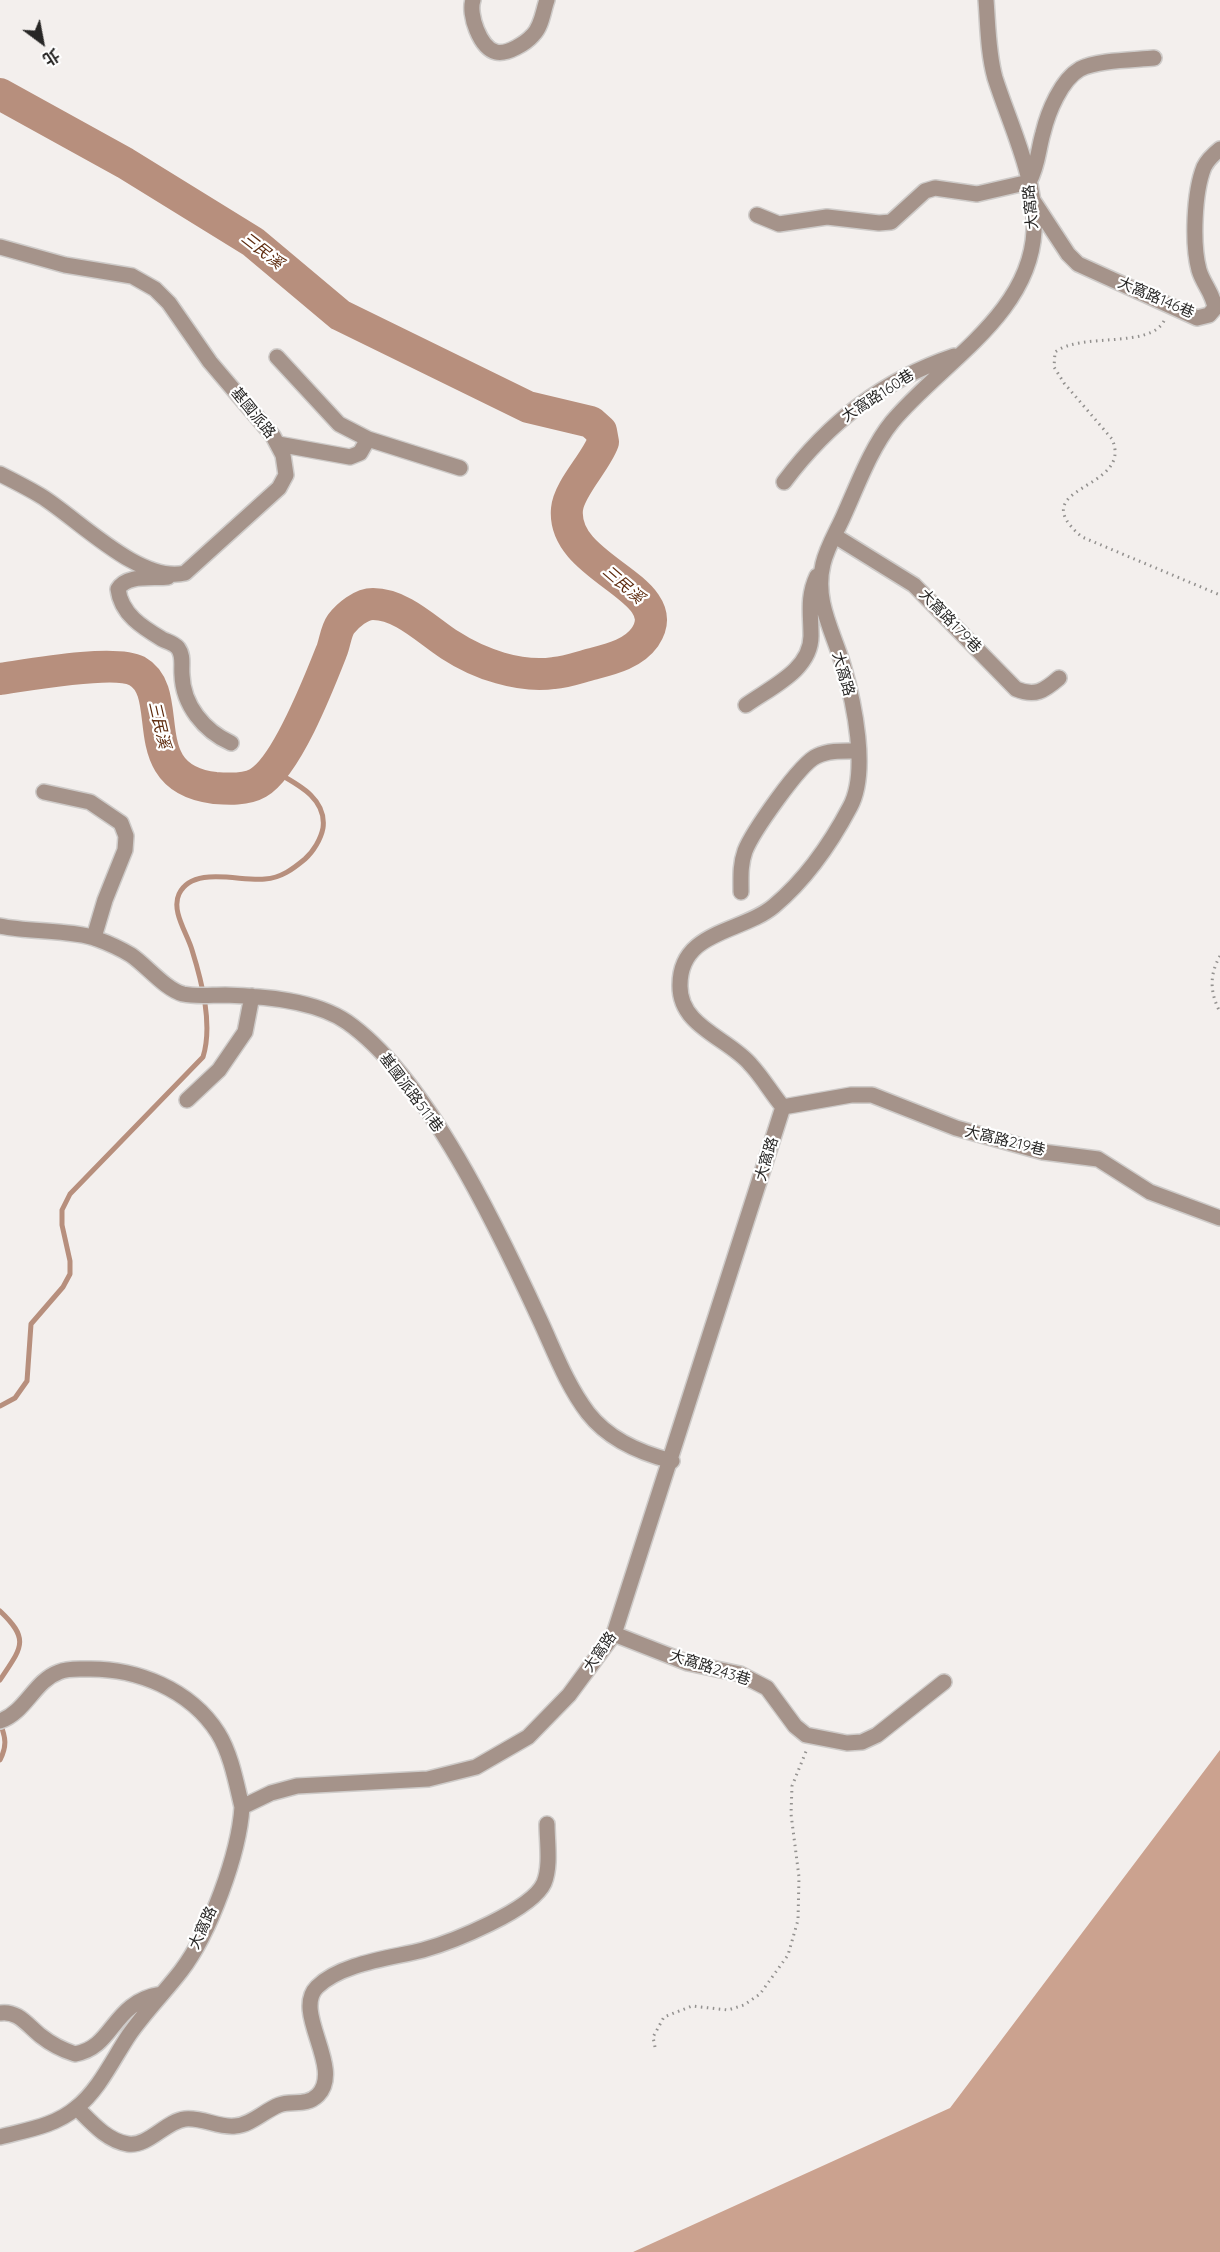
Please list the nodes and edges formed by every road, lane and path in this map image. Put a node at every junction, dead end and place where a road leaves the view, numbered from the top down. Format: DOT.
graph roads {
  1 [pos="473,0"];
  2 [pos="548,0"];
  3 [pos="986,0"];
  4 [pos="1154,58"];
  5 [pos="1220,149"];
  6 [pos="1029,182"];
  7 [pos="1033,200"];
  8 [pos="757,215"];
  9 [pos="0,248"];
  10 [pos="1165,302"];
  11 [pos="960,354"];
  12 [pos="277,357"];
  13 [pos="368,439"];
  14 [pos="278,444"];
  15 [pos="460,468"];
  16 [pos="0,474"];
  17 [pos="784,482"];
  18 [pos="835,536"];
  19 [pos="824,563"];
  20 [pos="174,576"];
  21 [pos="1220,595"];
  22 [pos="1059,678"];
  23 [pos="746,705"];
  24 [pos="231,743"];
  25 [pos="858,751"];
  26 [pos="44,792"];
  27 [pos="741,892"];
  28 [pos="0,926"];
  29 [pos="94,937"];
  30 [pos="1220,956"];
  31 [pos="252,996"];
  32 [pos="1220,1012"];
  33 [pos="187,1100"];
  34 [pos="783,1107"];
  35 [pos="1220,1218"];
  36 [pos="672,1461"];
  37 [pos="614,1634"];
  38 [pos="944,1682"];
  39 [pos="4,1719"];
  40 [pos="813,1737"];
  41 [pos="242,1807"];
  42 [pos="547,1824"];
  43 [pos="162,1994"];
  44 [pos="0,2013"];
  45 [pos="655,2047"];
  46 [pos="76,2108"];
  47 [pos="0,2137"];
  1 -- 2 [label="street"];
  3 -- 6 [label="street, 大窩路"];
  4 -- 6 [label="street"];
  5 -- 10 [label="street, 大窩路146巷"];
  6 -- 7 [label="street, 大窩路"];
  6 -- 8 [label="street"];
  7 -- 10 [label="street, 大窩路146巷"];
  7 -- 11 [label="street, 大窩路"];
  9 -- 14 [label="street, 基國派路"];
  10 -- 21 [label="path"];
  11 -- 17 [label="street, 大窩路160巷"];
  11 -- 18 [label="street, 大窩路"];
  12 -- 13 [label="street"];
  13 -- 14 [label="street"];
  13 -- 15 [label="street"];
  14 -- 20 [label="street, 基國派路"];
  16 -- 20 [label="street"];
  18 -- 19 [label="street, 大窩路"];
  18 -- 22 [label="street, 大窩路179巷"];
  19 -- 23 [label="street"];
  19 -- 25 [label="street, 大窩路"];
  20 -- 24 [label="street"];
  25 -- 27 [label="street"];
  25 -- 34 [label="street, 大窩路"];
  26 -- 29 [label="street"];
  28 -- 29 [label="street, 基國派路511巷"];
  29 -- 31 [label="street, 基國派路511巷"];
  30 -- 32 [label="path"];
  31 -- 33 [label="street"];
  31 -- 36 [label="street, 基國派路511巷"];
  34 -- 35 [label="street, 大窩路219巷"];
  34 -- 36 [label="street, 大窩路"];
  36 -- 37 [label="street, 大窩路"];
  37 -- 40 [label="street, 大窩路243巷"];
  37 -- 41 [label="street, 大窩路"];
  38 -- 40 [label="street, 大窩路243巷"];
  39 -- 41 [label="street"];
  40 -- 45 [label="path"];
  41 -- 43 [label="street, 大窩路"];
  42 -- 46 [label="street"];
  43 -- 44 [label="street"];
  43 -- 46 [label="street, 大窩路"];
  46 -- 47 [label="street, 大窩路"];
}
